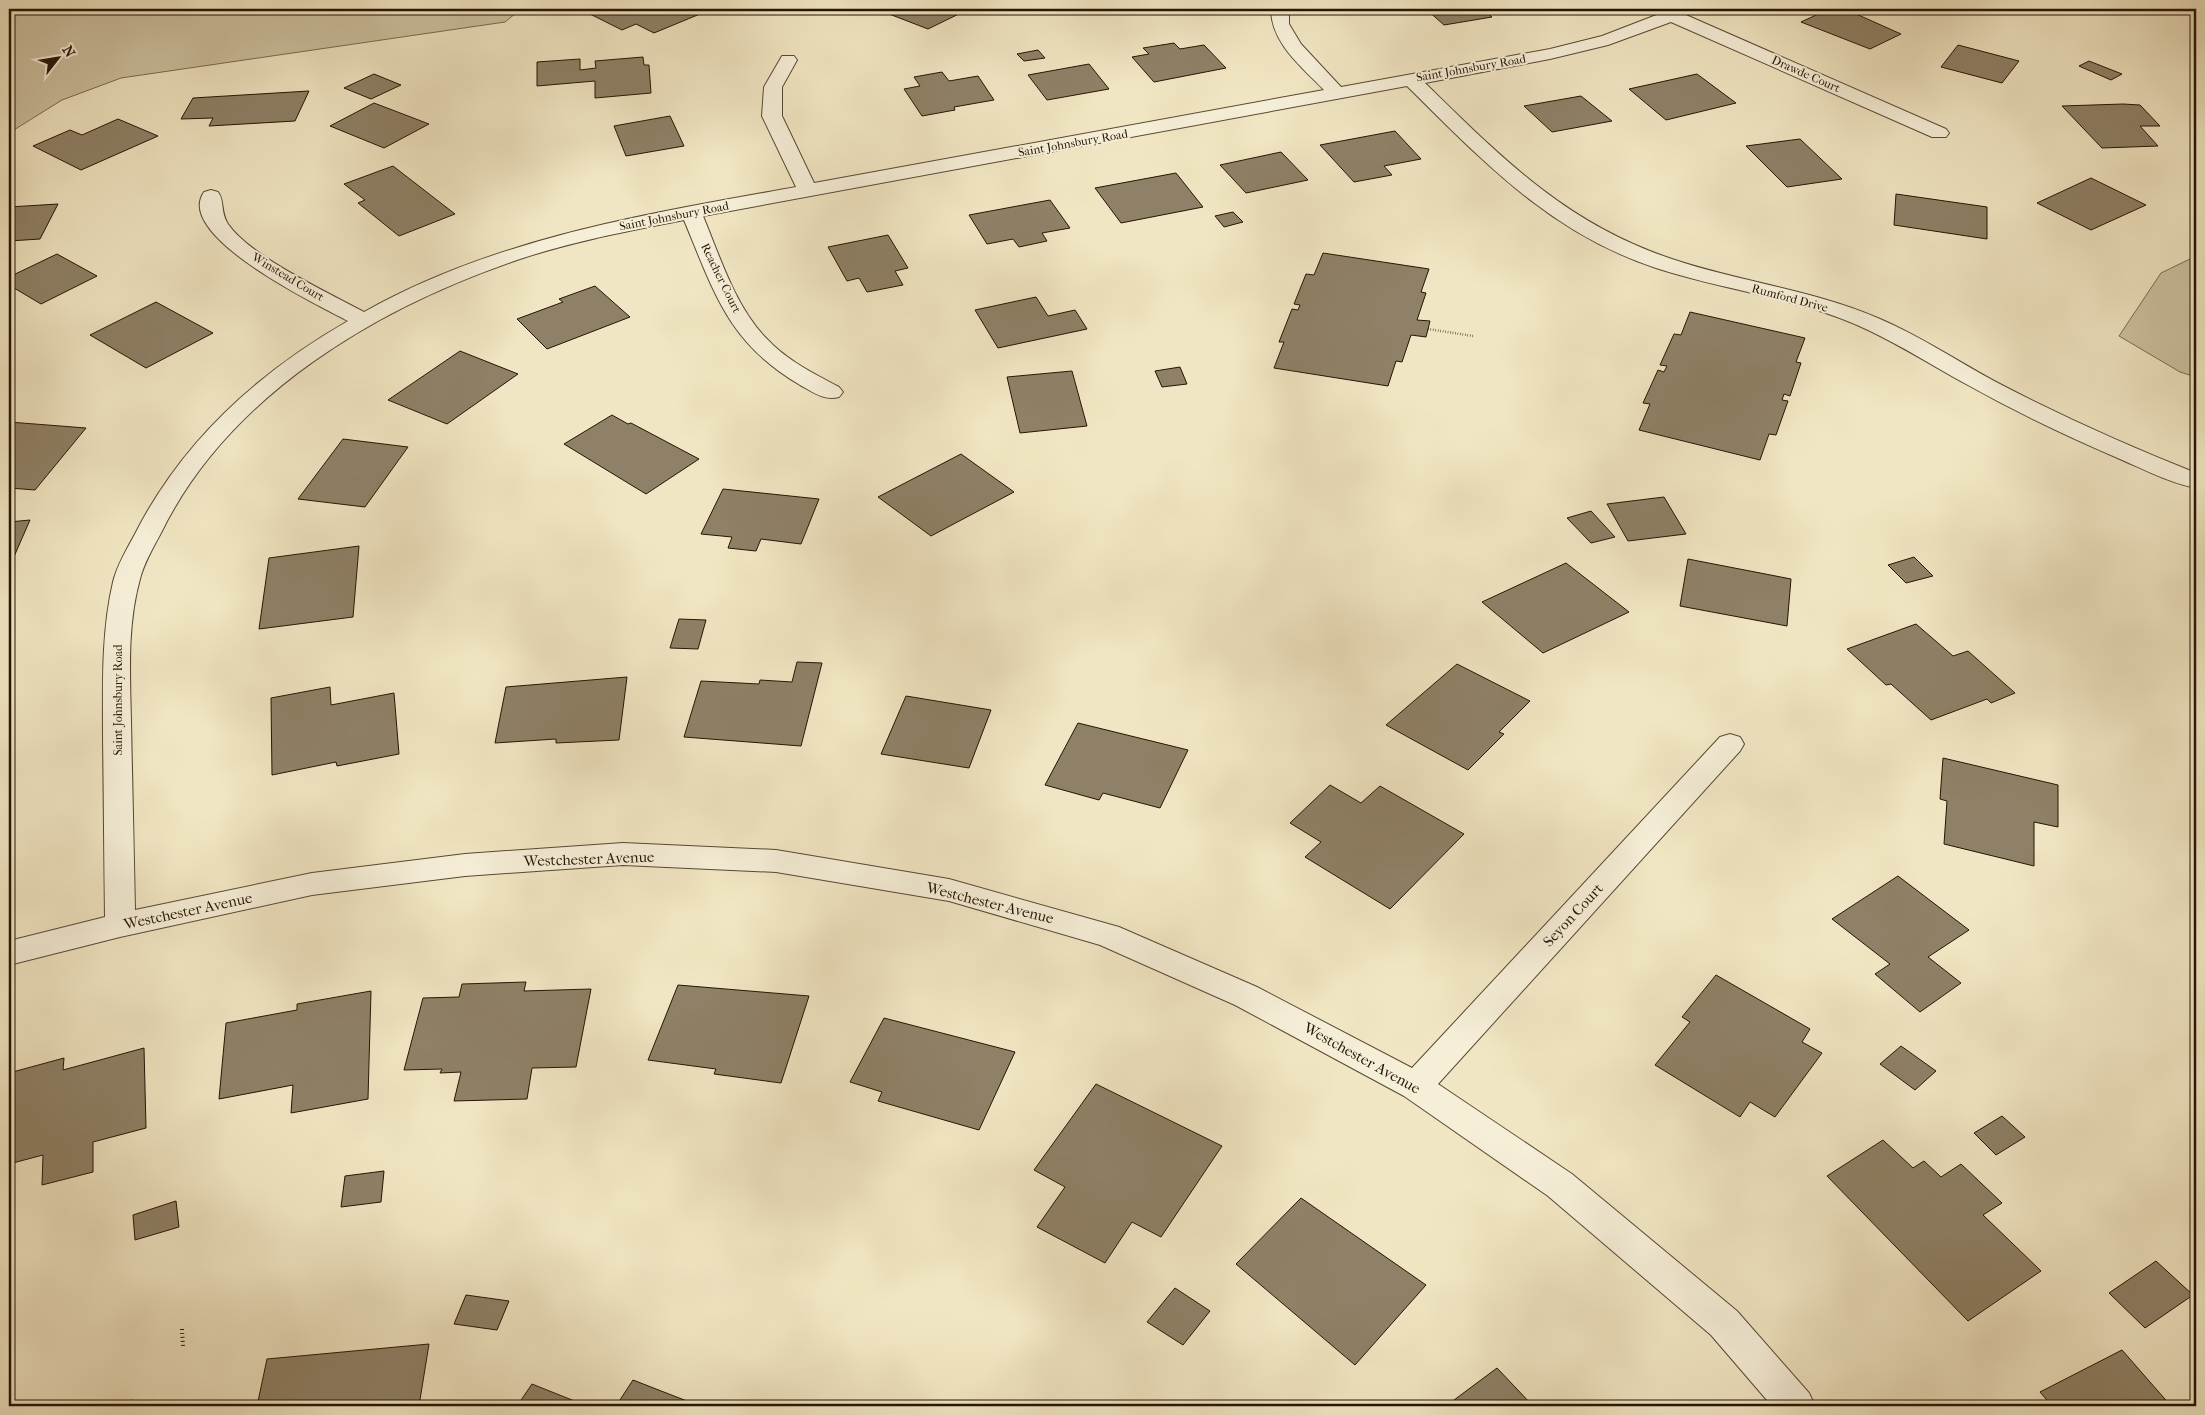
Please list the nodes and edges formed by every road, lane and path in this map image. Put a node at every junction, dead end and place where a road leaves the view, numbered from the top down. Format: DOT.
graph roads {
  1 [pos="1280,9"];
  2 [pos="1680,12"];
  3 [pos="788,60"];
  4 [pos="1411,79"];
  5 [pos="1338,94"];
  6 [pos="1939,133"];
  7 [pos="808,191"];
  8 [pos="212,196"];
  9 [pos="691,212"];
  10 [pos="365,321"];
  11 [pos="1428,329"];
  12 [pos="1474,336"];
  13 [pos="831,392"];
  14 [pos="2196,481"];
  15 [pos="1730,744"];
  16 [pos="120,925"];
  17 [pos="9,953"];
  18 [pos="1416,1086"];
  19 [pos="182,1329"];
  20 [pos="183,1346"];
  21 [pos="1796,1406"];
  1 -- 5 [label="street"];
  2 -- 4 [label="street, Saint Johnsbury Road"];
  2 -- 6 [label="street, Drawde Court"];
  3 -- 7 [label="street"];
  4 -- 5 [label="street, Saint Johnsbury Road"];
  4 -- 14 [label="street, Rumford Drive"];
  5 -- 7 [label="street, Saint Johnsbury Road"];
  7 -- 9 [label="street, Saint Johnsbury Road"];
  8 -- 10 [label="street, Winstead Court"];
  9 -- 10 [label="street, Saint Johnsbury Road"];
  9 -- 13 [label="street, Reacher Court"];
  10 -- 16 [label="street, Saint Johnsbury Road"];
  11 -- 12 [label="path"];
  15 -- 18 [label="street, Seyon Court"];
  16 -- 17 [label="street, Westchester Avenue"];
  16 -- 18 [label="street, Westchester Avenue"];
  18 -- 21 [label="street, Westchester Avenue"];
  19 -- 20 [label="path"];
}
